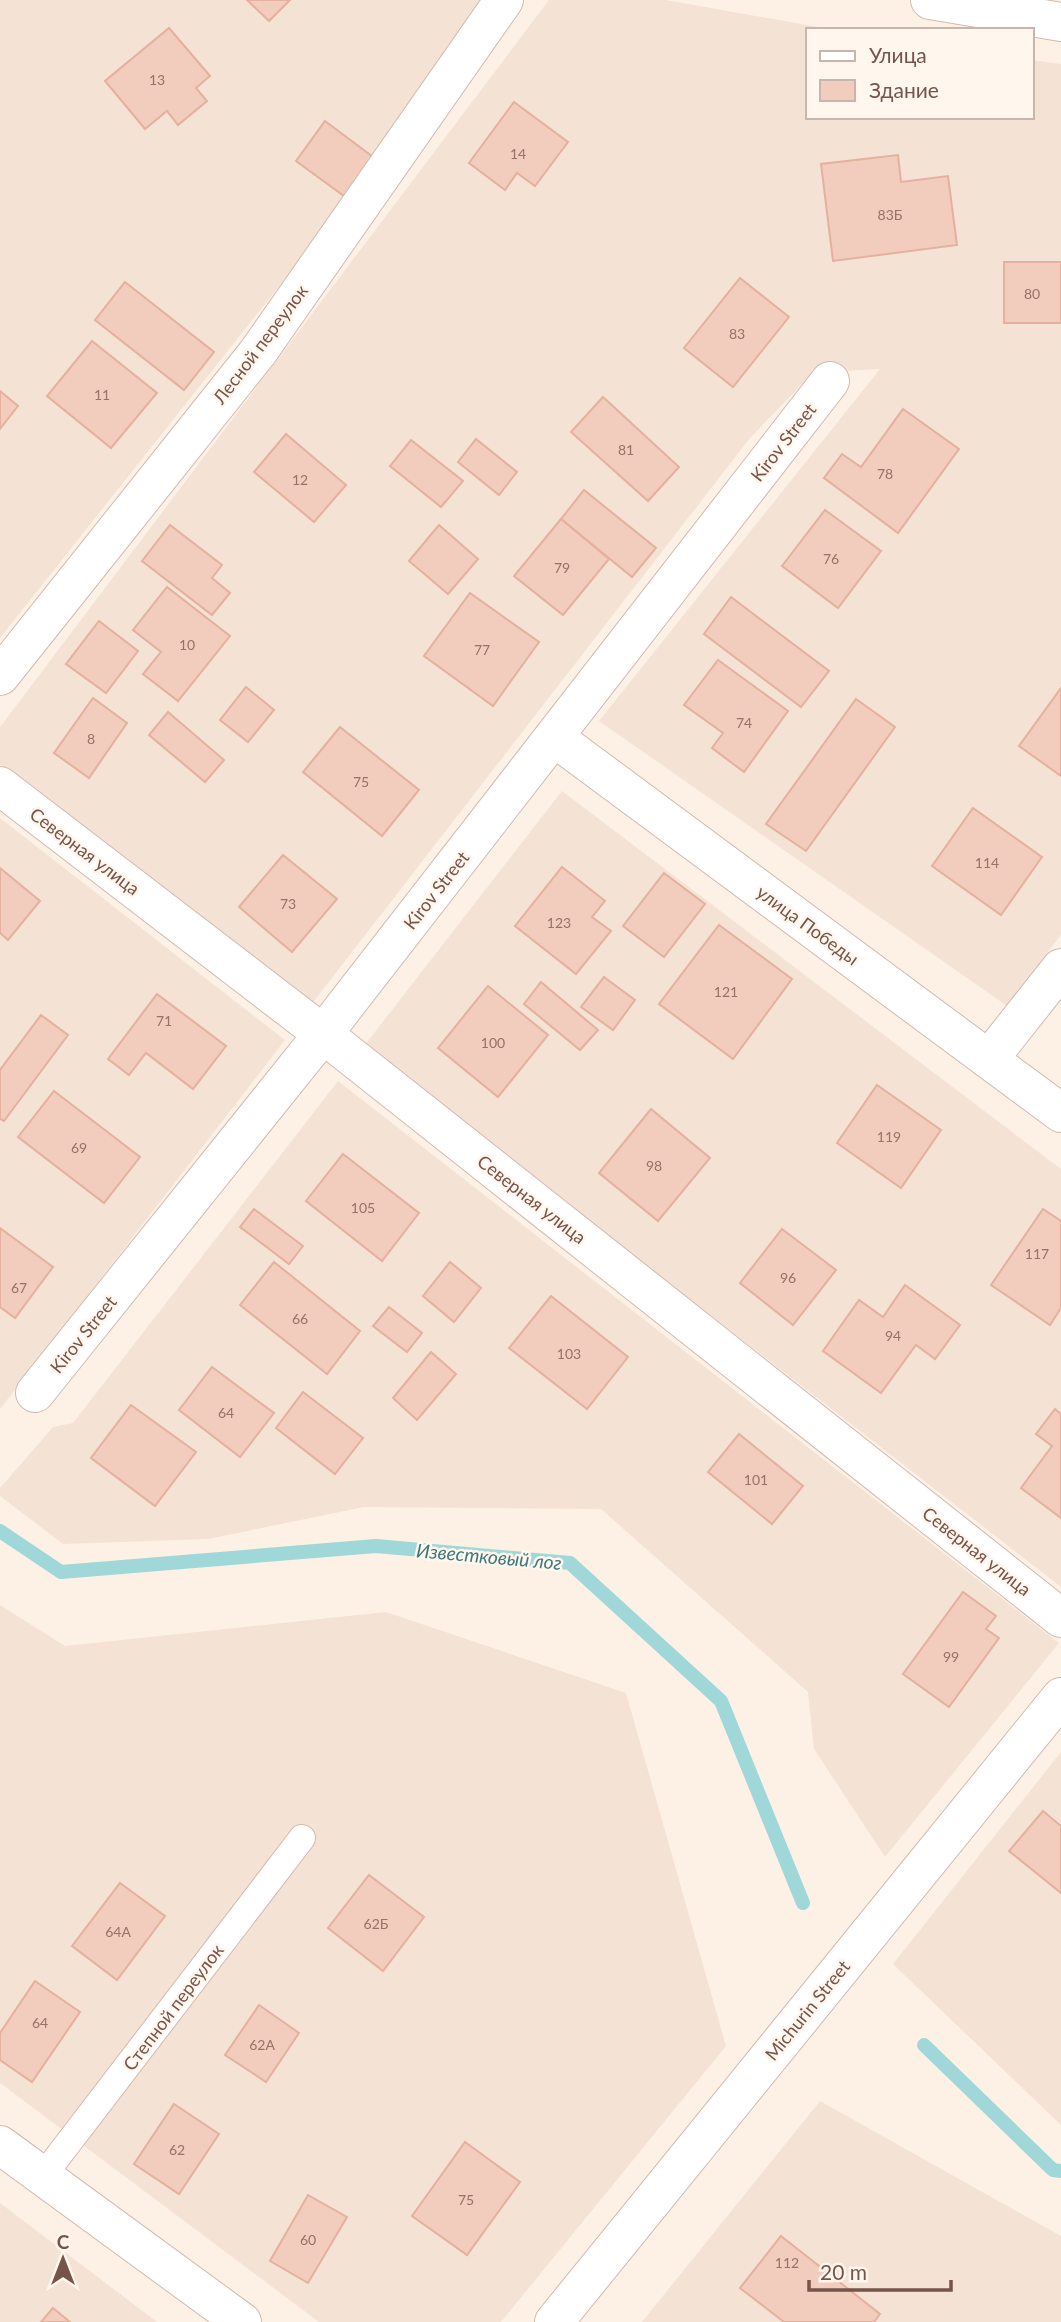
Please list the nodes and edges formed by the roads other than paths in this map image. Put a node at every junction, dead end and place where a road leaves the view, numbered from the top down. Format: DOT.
graph roads {
  1 [pos="504,0"];
  2 [pos="930,0"];
  3 [pos="1061,22"];
  4 [pos="830,381"];
  5 [pos="0,676"];
  6 [pos="555,738"];
  7 [pos="0,786"];
  8 [pos="1061,968"];
  9 [pos="323,1034"];
  10 [pos="989,1059"];
  11 [pos="1061,1113"];
  12 [pos="35,1394"];
  13 [pos="1061,1618"];
  14 [pos="1061,1697"];
  15 [pos="302,1838"];
  16 [pos="0,2145"];
  17 [pos="43,2176"];
  18 [pos="242,2322"];
  19 [pos="554,2322"];
  1 -- 5 [label="street, Лесной переулок"];
  2 -- 3 [label="street"];
  4 -- 6 [label="street, Kirov Street"];
  6 -- 9 [label="street, Kirov Street"];
  6 -- 10 [label="street, улица Победы"];
  7 -- 9 [label="street, Северная улица"];
  8 -- 10 [label="street"];
  9 -- 12 [label="street, Kirov Street"];
  9 -- 13 [label="street, Северная улица"];
  10 -- 11 [label="street, улица Победы"];
  14 -- 19 [label="street, Michurin Street"];
  15 -- 17 [label="lane, Степной переулок"];
  16 -- 17 [label="street"];
  17 -- 18 [label="street"];
}
